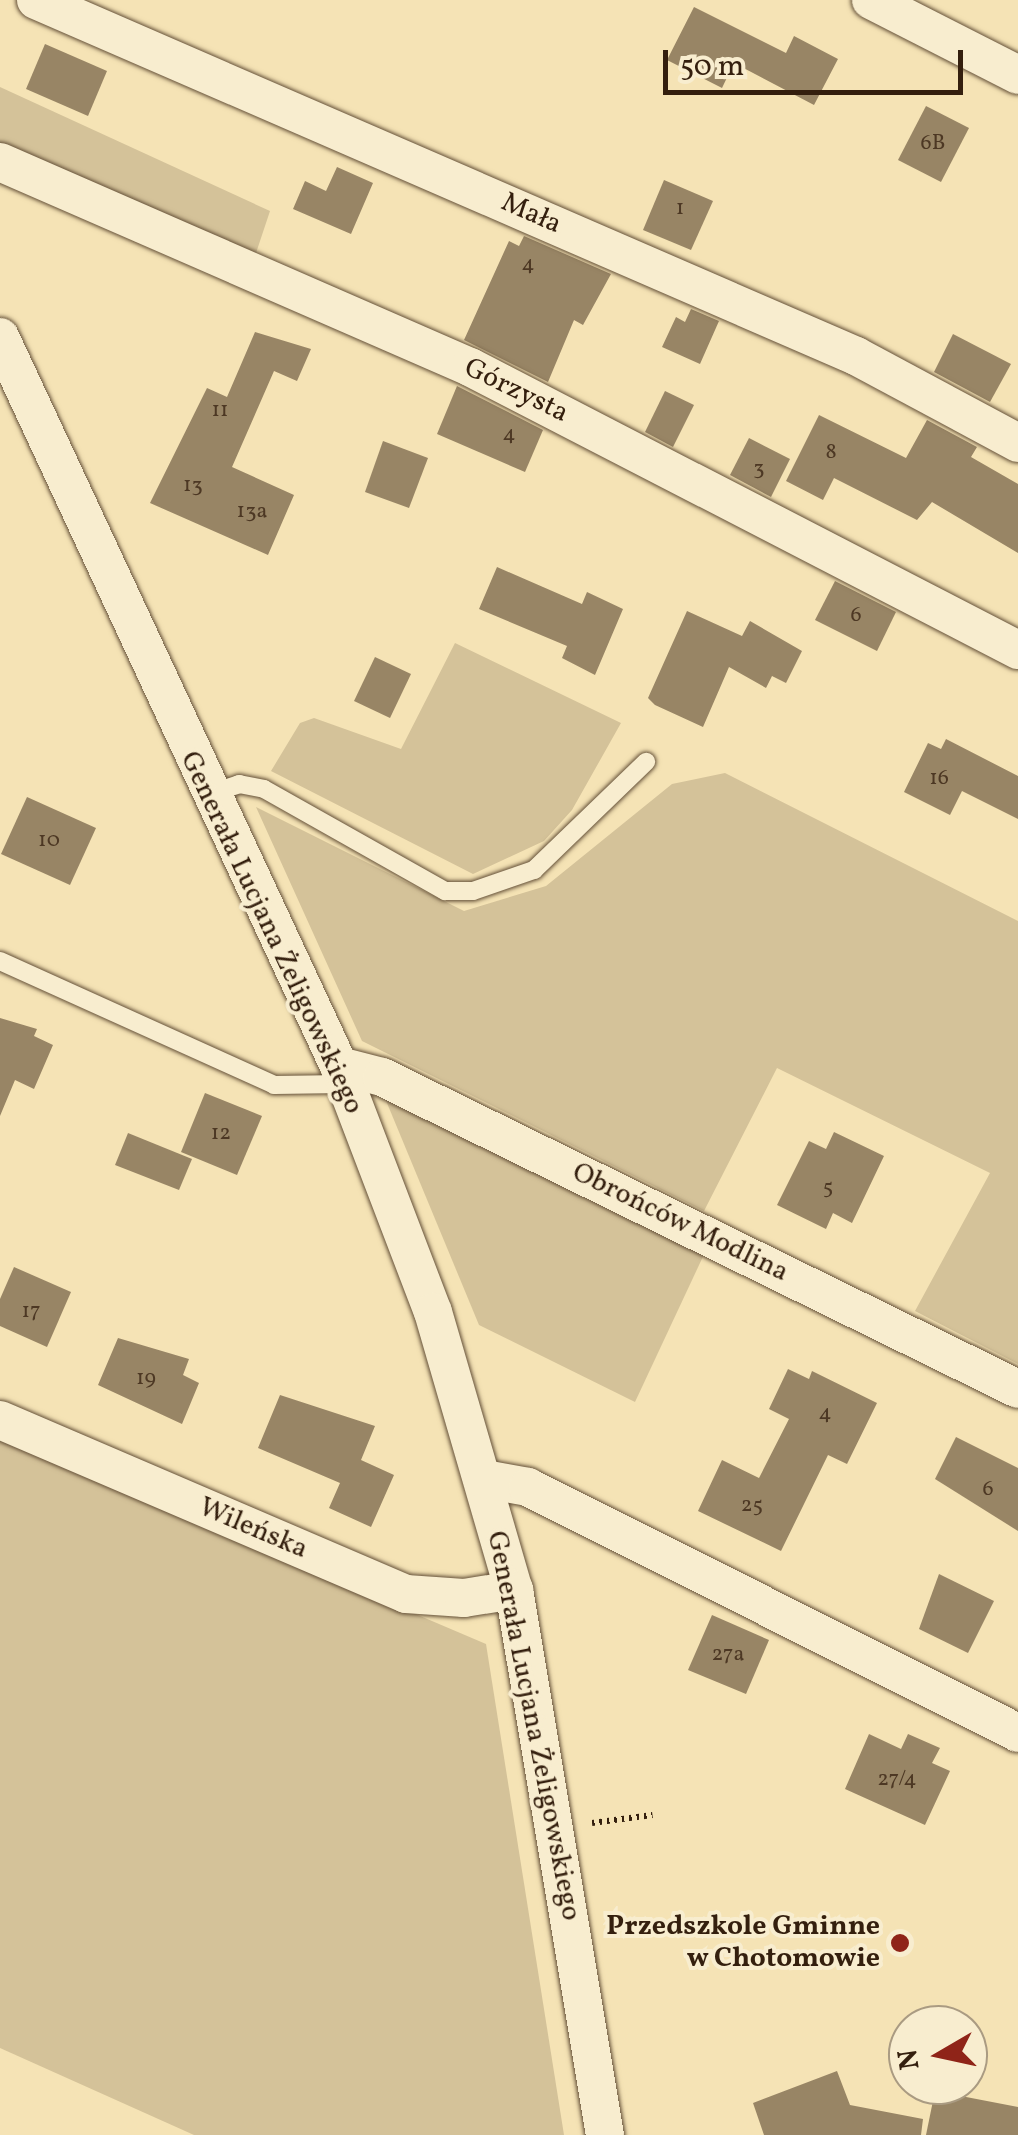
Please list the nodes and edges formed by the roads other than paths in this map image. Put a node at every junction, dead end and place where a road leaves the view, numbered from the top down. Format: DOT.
graph roads {
  1 [pos="36,0"];
  2 [pos="872,0"];
  3 [pos="1018,74"];
  4 [pos="0,162"];
  5 [pos="0,337"];
  6 [pos="1018,443"];
  7 [pos="1018,650"];
  8 [pos="646,762"];
  9 [pos="209,794"];
  10 [pos="0,961"];
  11 [pos="341,1075"];
  12 [pos="1018,1389"];
  13 [pos="0,1420"];
  14 [pos="484,1479"];
  15 [pos="514,1590"];
  16 [pos="1018,1733"];
  17 [pos="605,2135"];
  1 -- 6 [label="street, Mała"];
  2 -- 3 [label="street"];
  4 -- 7 [label="street, Górzysta"];
  5 -- 9 [label="street, Generała Lucjana Żeligowskiego"];
  8 -- 9 [label="lane"];
  9 -- 11 [label="street, Generała Lucjana Żeligowskiego"];
  10 -- 11 [label="lane"];
  11 -- 12 [label="street, Obrońców Modlina"];
  11 -- 14 [label="street, Generała Lucjana Żeligowskiego"];
  13 -- 15 [label="street, Wileńska"];
  14 -- 15 [label="street, Generała Lucjana Żeligowskiego"];
  14 -- 16 [label="street"];
  15 -- 17 [label="street, Generała Lucjana Żeligowskiego"];
}
